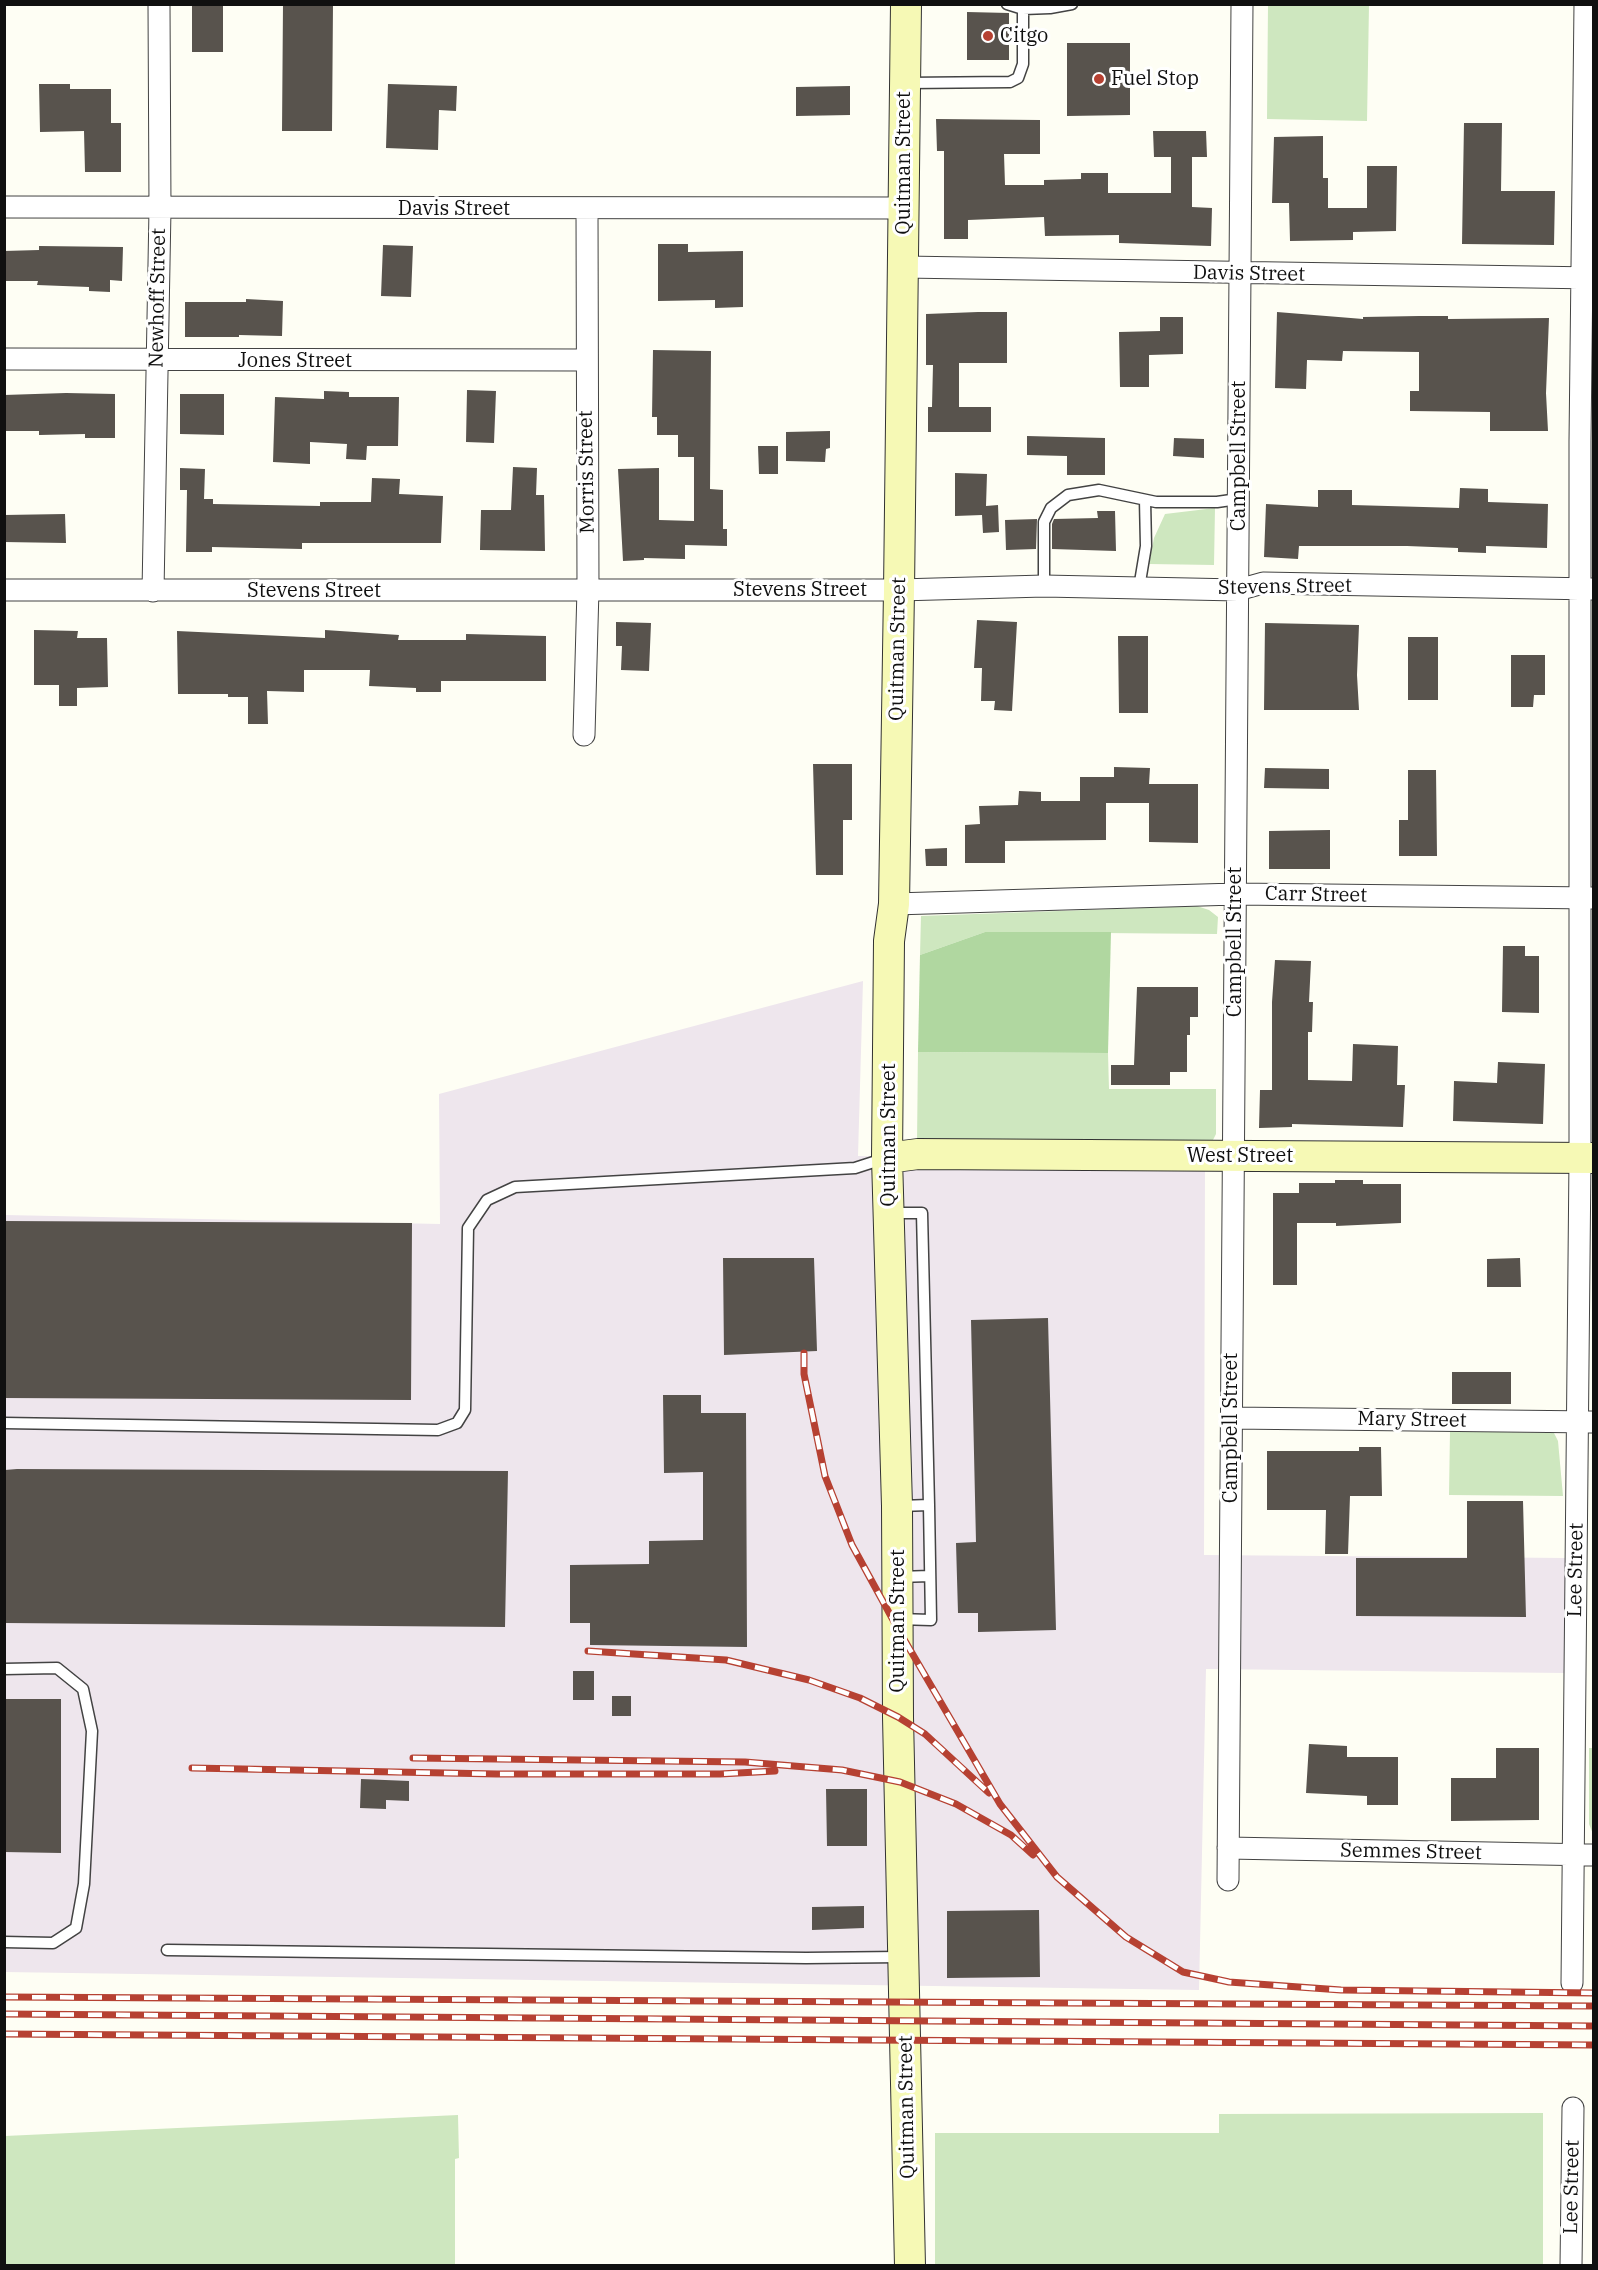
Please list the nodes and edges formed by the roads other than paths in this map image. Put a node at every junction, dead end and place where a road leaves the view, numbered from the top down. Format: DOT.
graph roads {
  1 [pos="159,4"];
  2 [pos="906,4"];
  3 [pos="1007,4"];
  4 [pos="1072,4"];
  5 [pos="1242,4"];
  6 [pos="1585,4"];
  7 [pos="1023,9"];
  8 [pos="905,83"];
  9 [pos="4,207"];
  10 [pos="903,208"];
  11 [pos="160,209"];
  12 [pos="587,210"];
  13 [pos="904,267"];
  14 [pos="1240,273"];
  15 [pos="1588,277"];
  16 [pos="4,359"];
  17 [pos="585,360"];
  18 [pos="156,361"];
  19 [pos="1238,499"];
  20 [pos="1145,500"];
  21 [pos="1044,586"];
  22 [pos="1139,588"];
  23 [pos="588,589"];
  24 [pos="1587,589"];
  25 [pos="4,590"];
  26 [pos="899,590"];
  27 [pos="1238,590"];
  28 [pos="153,591"];
  29 [pos="584,735"];
  30 [pos="1236,894"];
  31 [pos="1587,898"];
  32 [pos="894,904"];
  33 [pos="1233,1155"];
  34 [pos="887,1158"];
  35 [pos="1587,1158"];
  36 [pos="889,1213"];
  37 [pos="1231,1418"];
  38 [pos="1586,1421"];
  39 [pos="4,1423"];
  40 [pos="929,1505"];
  41 [pos="897,1506"];
  42 [pos="930,1575"];
  43 [pos="897,1577"];
  44 [pos="898,1619"];
  45 [pos="4,1669"];
  46 [pos="1584,1687"];
  47 [pos="1228,1848"];
  48 [pos="1572,1855"];
  49 [pos="1593,1855"];
  50 [pos="1228,1880"];
  51 [pos="4,1942"];
  52 [pos="166,1950"];
  53 [pos="905,1957"];
  54 [pos="1572,1983"];
  55 [pos="1574,2108"];
  56 [pos="910,2265"];
  57 [pos="1571,2265"];
  1 -- 11 [label="street, Newhoff Street"];
  2 -- 8 [label="main road, Quitman Street"];
  3 -- 7 [label="lane"];
  4 -- 7 [label="lane"];
  5 -- 14 [label="street, Campbell Street"];
  6 -- 15 [label="street, Lee Street"];
  7 -- 8 [label="lane"];
  8 -- 10 [label="main road, Quitman Street"];
  9 -- 11 [label="street, Davis Street"];
  10 -- 12 [label="street, Davis Street"];
  10 -- 13 [label="main road, Quitman Street"];
  11 -- 12 [label="street, Davis Street"];
  11 -- 18 [label="street, Newhoff Street"];
  12 -- 17 [label="street, Morris Street"];
  13 -- 14 [label="street, Davis Street"];
  13 -- 26 [label="main road, Quitman Street"];
  14 -- 15 [label="street, Davis Street"];
  14 -- 19 [label="street, Campbell Street"];
  15 -- 24 [label="street, Lee Street"];
  16 -- 18 [label="street, Jones Street"];
  17 -- 18 [label="street, Jones Street"];
  17 -- 23 [label="street, Morris Street"];
  18 -- 28 [label="street, Newhoff Street"];
  19 -- 20 [label="lane"];
  19 -- 27 [label="street, Campbell Street"];
  20 -- 21 [label="lane"];
  20 -- 22 [label="lane"];
  21 -- 22 [label="street, Stevens Street"];
  21 -- 26 [label="street, Stevens Street"];
  22 -- 27 [label="street, Stevens Street"];
  23 -- 26 [label="street, Stevens Street"];
  23 -- 28 [label="street, Stevens Street"];
  23 -- 29 [label="street, Morris Street"];
  24 -- 27 [label="street, Stevens Street"];
  24 -- 31 [label="street, Lee Street"];
  25 -- 28 [label="street, Stevens Street"];
  26 -- 32 [label="main road, Quitman Street"];
  27 -- 30 [label="street, Campbell Street"];
  30 -- 31 [label="street, Carr Street"];
  30 -- 32 [label="street, Carr Street"];
  30 -- 33 [label="street, Campbell Street"];
  31 -- 35 [label="street, Lee Street"];
  32 -- 34 [label="main road, Quitman Street"];
  33 -- 34 [label="main road, West Street"];
  33 -- 35 [label="main road, West Street"];
  33 -- 37 [label="street, Campbell Street"];
  34 -- 36 [label="main road, Quitman Street"];
  34 -- 39 [label="lane"];
  35 -- 38 [label="street, Lee Street"];
  36 -- 40 [label="lane"];
  36 -- 41 [label="main road, Quitman Street"];
  37 -- 38 [label="street, Mary Street"];
  37 -- 47 [label="street, Campbell Street"];
  38 -- 46 [label="street, Lee Street"];
  40 -- 41 [label="lane"];
  40 -- 42 [label="lane"];
  41 -- 43 [label="main road, Quitman Street"];
  42 -- 43 [label="lane"];
  42 -- 44 [label="lane"];
  43 -- 44 [label="main road, Quitman Street"];
  44 -- 53 [label="main road, Quitman Street"];
  45 -- 51 [label="lane"];
  46 -- 48 [label="street, Lee Street"];
  47 -- 48 [label="street, Semmes Street"];
  47 -- 50 [label="street, Campbell Street"];
  48 -- 49 [label="street, Semmes Street"];
  48 -- 54 [label="street, Lee Street"];
  52 -- 53 [label="lane"];
  53 -- 56 [label="main road, Quitman Street"];
  55 -- 57 [label="street, Lee Street"];
}
